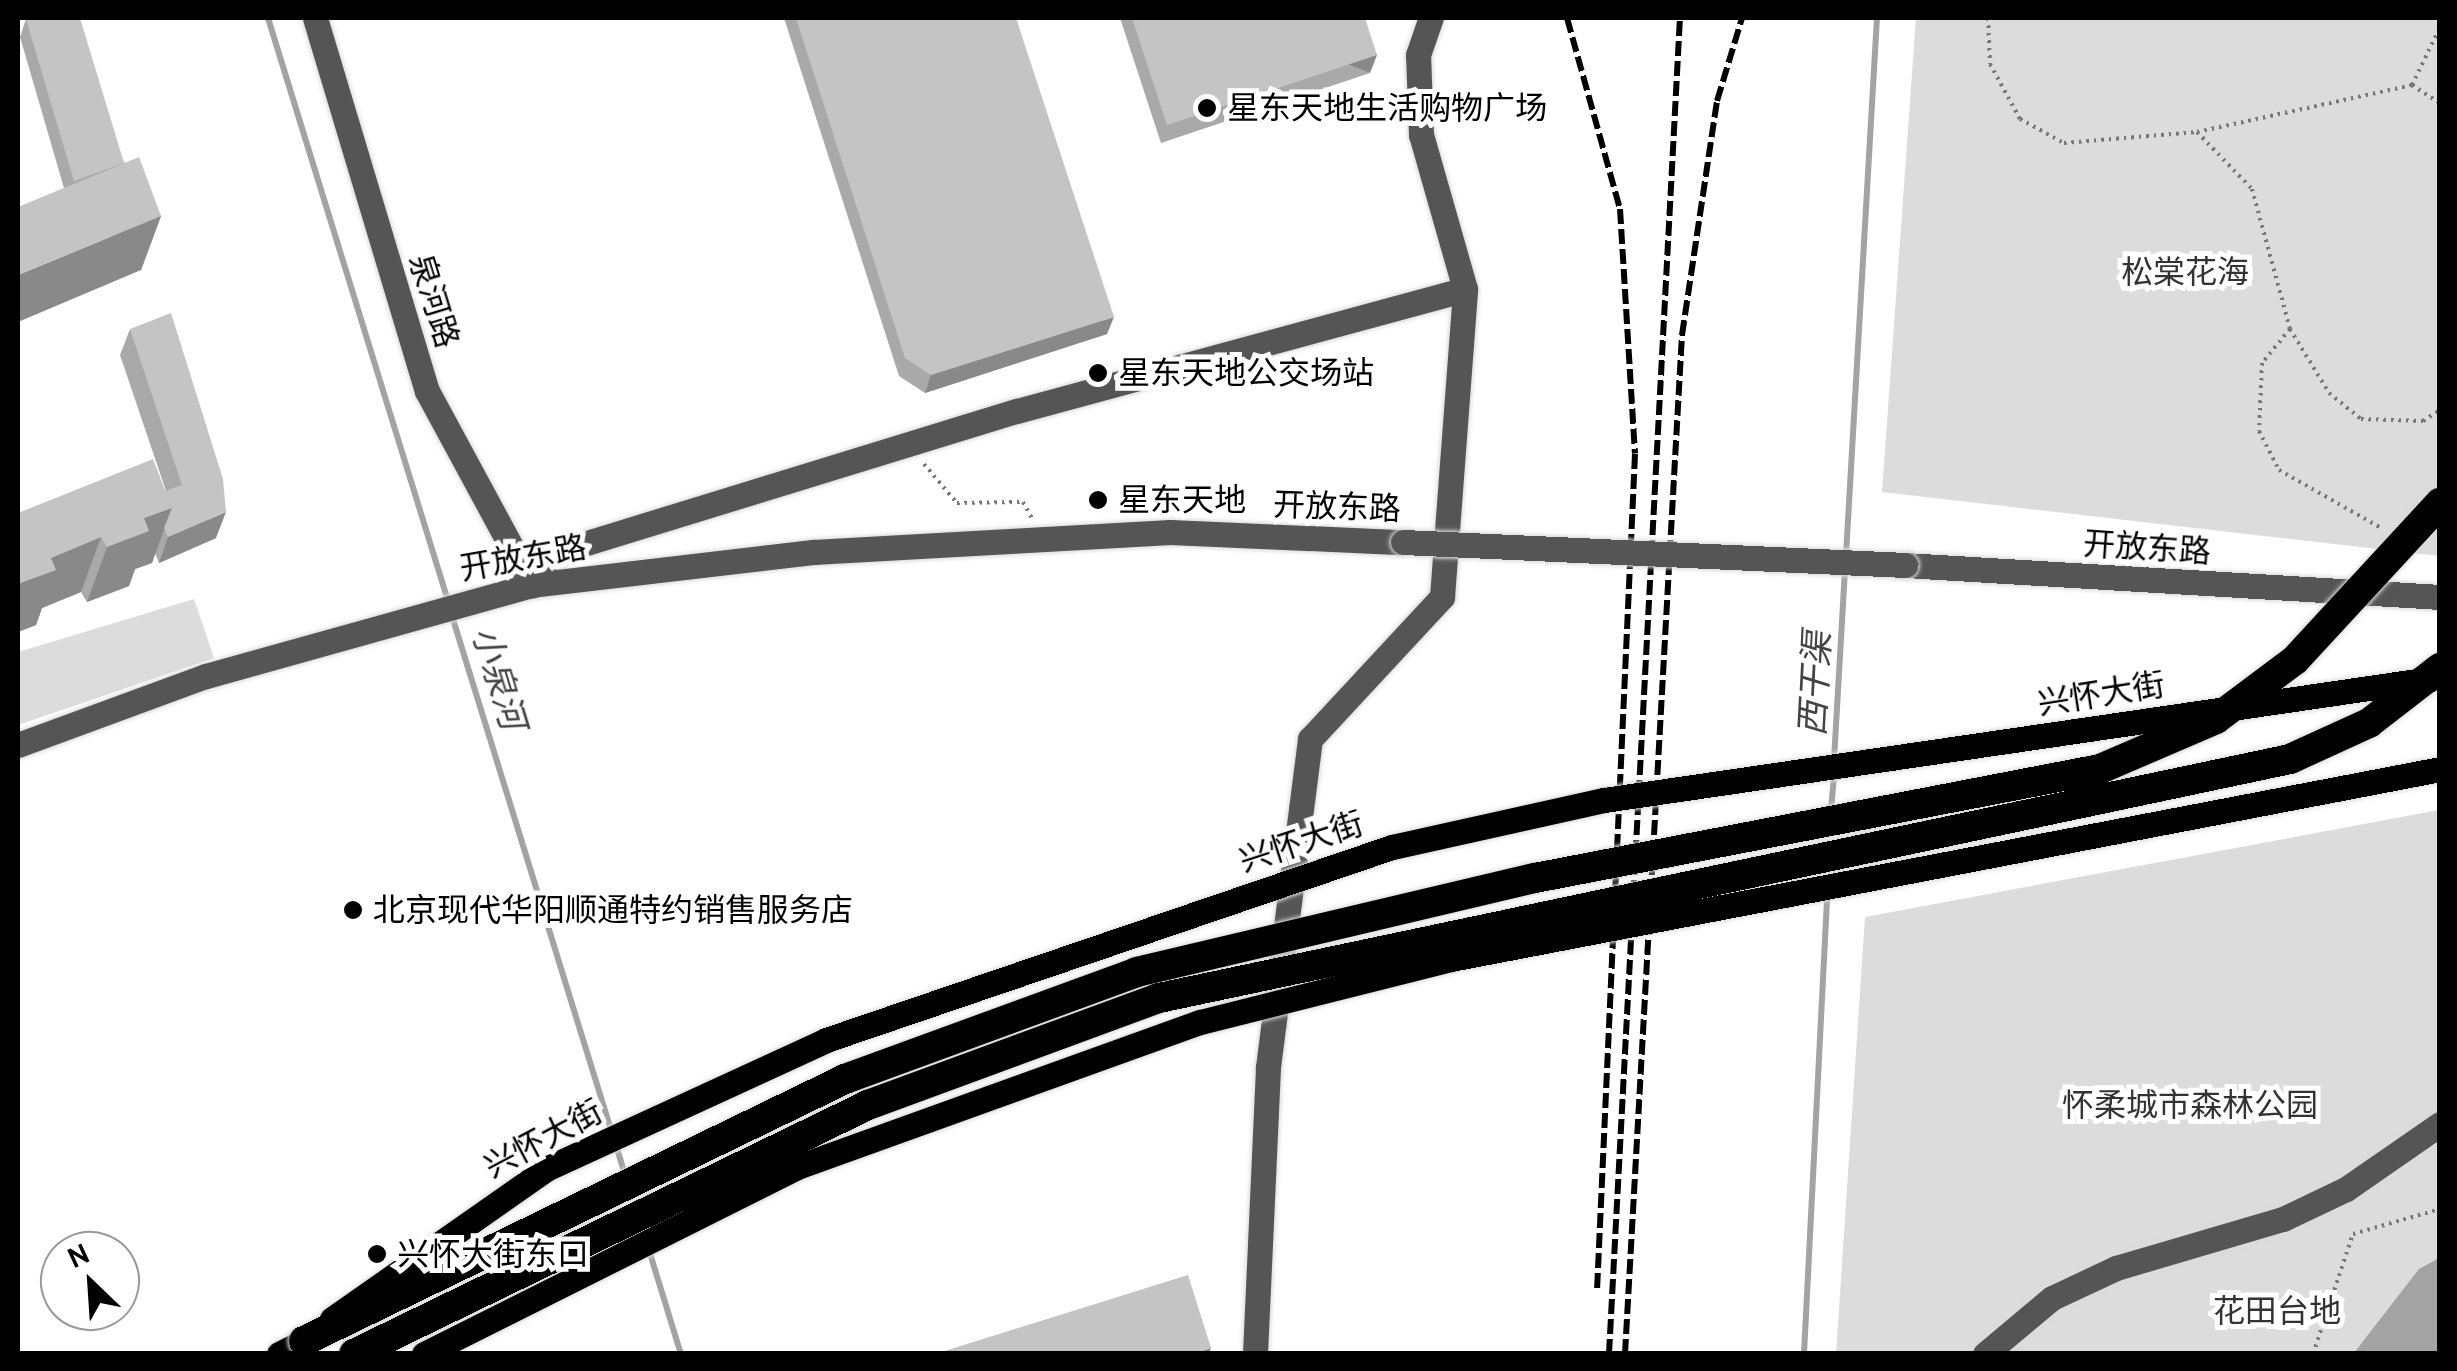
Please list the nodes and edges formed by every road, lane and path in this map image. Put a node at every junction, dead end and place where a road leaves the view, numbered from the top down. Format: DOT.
graph roads {
  1 [pos="315,18"];
  2 [pos="1430,18"];
  3 [pos="1988,18"];
  4 [pos="2440,27"];
  5 [pos="2412,86"];
  6 [pos="2440,104"];
  7 [pos="2197,132"];
  8 [pos="1464,289"];
  9 [pos="2290,329"];
  10 [pos="2440,410"];
  11 [pos="908,444"];
  12 [pos="2440,503"];
  13 [pos="2386,530"];
  14 [pos="1045,539"];
  15 [pos="532,585"];
  16 [pos="2440,597"];
  17 [pos="2440,668"];
  18 [pos="2440,678"];
  19 [pos="18,745"];
  20 [pos="2440,769"];
  21 [pos="2440,1124"];
  22 [pos="2440,1208"];
  23 [pos="292,1347"];
  24 [pos="354,1354"];
  25 [pos="424,1354"];
  26 [pos="1255,1354"];
  27 [pos="1986,1354"];
  28 [pos="2313,1354"];
  1 -- 15 [label="street, 泉河路"];
  2 -- 8 [label="street"];
  3 -- 7 [label="path"];
  4 -- 5 [label="path"];
  5 -- 6 [label="path"];
  5 -- 7 [label="path"];
  7 -- 9 [label="path"];
  8 -- 11 [label="street"];
  8 -- 26 [label="street"];
  9 -- 10 [label="path"];
  9 -- 13 [label="path"];
  11 -- 14 [label="path"];
  11 -- 15 [label="street"];
  12 -- 23 [label="highway, bridge"];
  14 -- 15 [label="street, 开放东路"];
  14 -- 16 [label="street, 开放东路, bridge"];
  15 -- 19 [label="street, 开放东路"];
  17 -- 24 [label="highway, bridge"];
  18 -- 23 [label="main road, 兴怀大街, bridge"];
  20 -- 25 [label="main road, bridge"];
  21 -- 27 [label="street"];
  22 -- 28 [label="path"];
}
